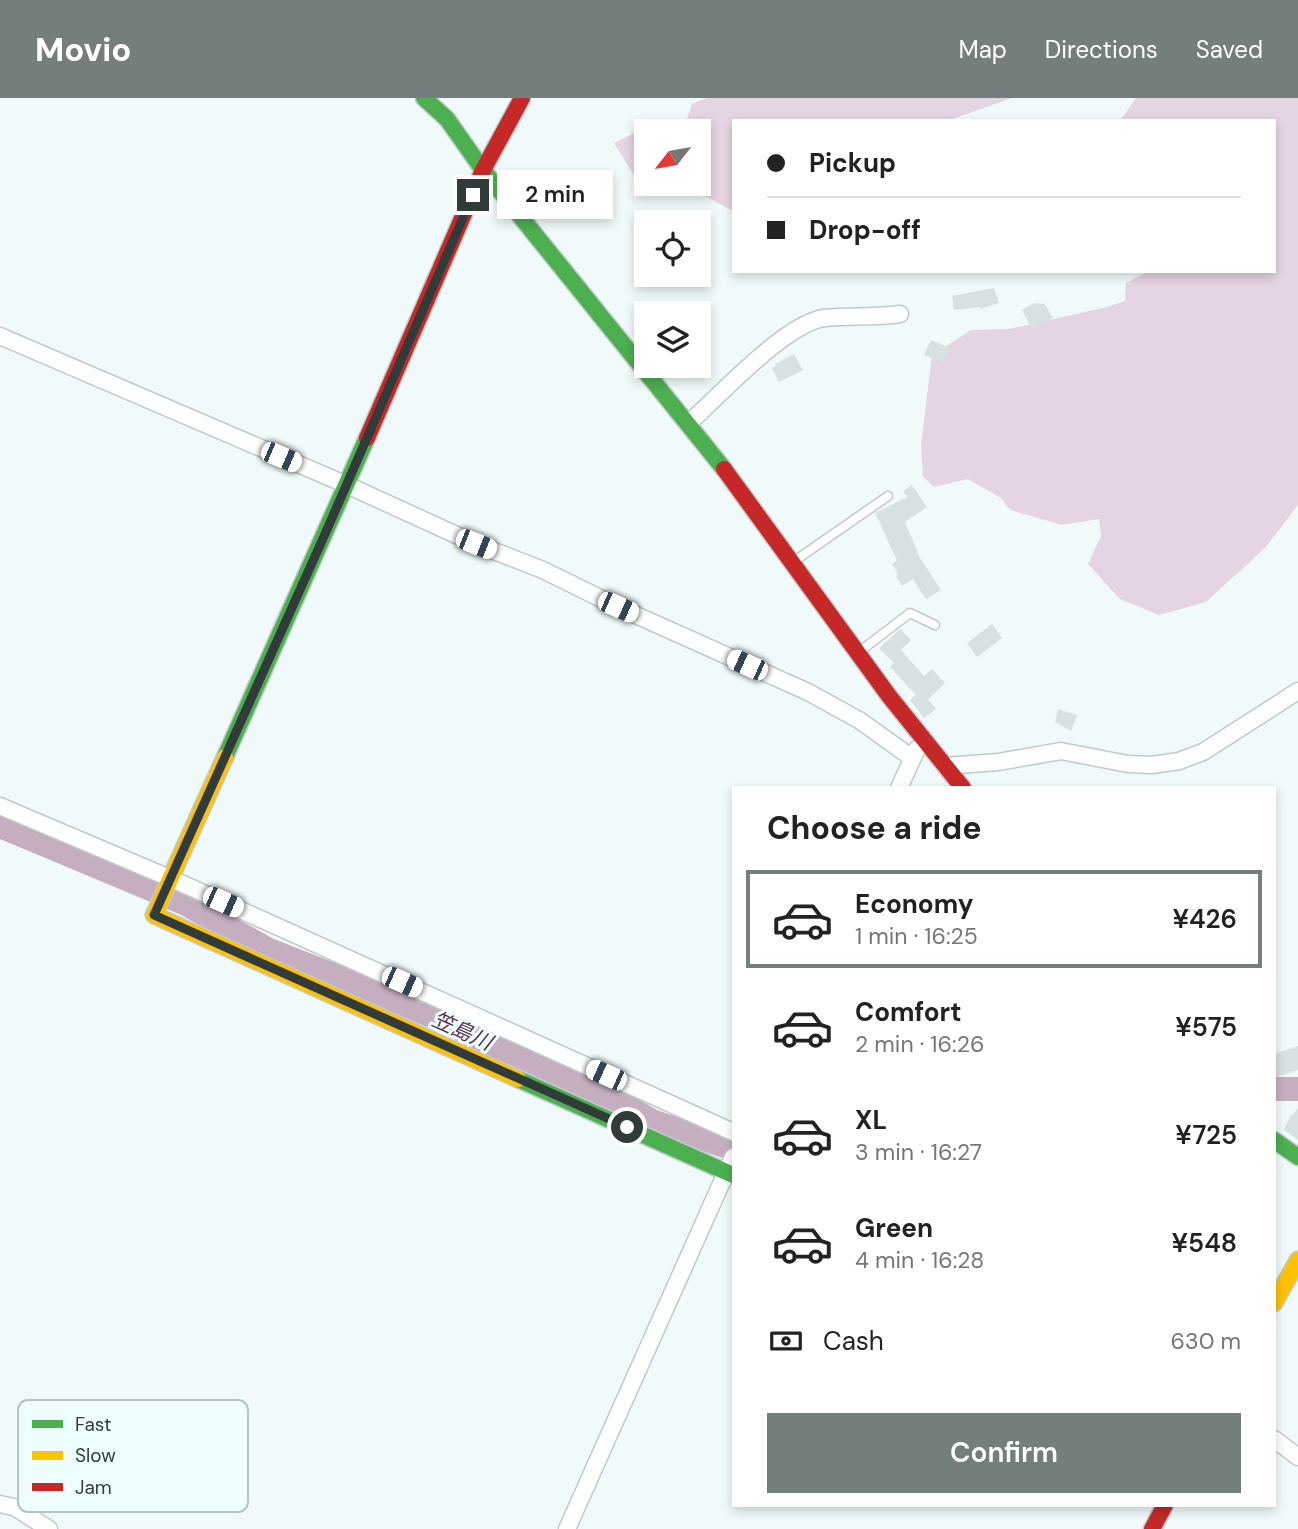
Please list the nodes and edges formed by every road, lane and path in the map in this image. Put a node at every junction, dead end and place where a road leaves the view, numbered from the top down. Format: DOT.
graph roads {
  1 [pos="424,98"];
  2 [pos="522,98"];
  3 [pos="483,170"];
  4 [pos="900,314"];
  5 [pos="0,336"];
  6 [pos="689,423"];
  7 [pos="347,485"];
  8 [pos="888,496"];
  9 [pos="792,563"];
  10 [pos="935,625"];
  11 [pos="858,653"];
  12 [pos="1296,699"];
  13 [pos="922,740"];
  14 [pos="912,758"];
  15 [pos="945,766"];
  16 [pos="900,786"];
  17 [pos="961,786"];
  18 [pos="0,806"];
  19 [pos="172,879"];
  20 [pos="732,1132"];
  21 [pos="1276,1141"];
  22 [pos="1298,1157"];
  23 [pos="731,1168"];
  24 [pos="1298,1260"];
  25 [pos="1276,1299"];
  26 [pos="1276,1440"];
  27 [pos="1298,1457"];
  28 [pos="0,1504"];
  29 [pos="1164,1507"];
  30 [pos="18,1510"];
  31 [pos="22,1512"];
  32 [pos="49,1529"];
  33 [pos="567,1529"];
  34 [pos="1152,1529"];
  1 -- 3 [label="street"];
  2 -- 3 [label="street"];
  3 -- 6 [label="street"];
  3 -- 7 [label="street"];
  4 -- 6 [label="street"];
  5 -- 7 [label="street"];
  6 -- 9 [label="street"];
  7 -- 14 [label="street"];
  7 -- 19 [label="street"];
  8 -- 9 [label="lane"];
  9 -- 11 [label="street"];
  10 -- 11 [label="lane"];
  11 -- 13 [label="street"];
  12 -- 15 [label="street"];
  13 -- 14 [label="street"];
  13 -- 15 [label="street"];
  14 -- 16 [label="street"];
  15 -- 17 [label="street"];
  18 -- 19 [label="street"];
  19 -- 20 [label="street"];
  19 -- 23 [label="street"];
  21 -- 22 [label="street"];
  23 -- 33 [label="street"];
  24 -- 25 [label="street"];
  26 -- 27 [label="street"];
  28 -- 30 [label="street"];
  29 -- 34 [label="street"];
  31 -- 32 [label="street"];
}
